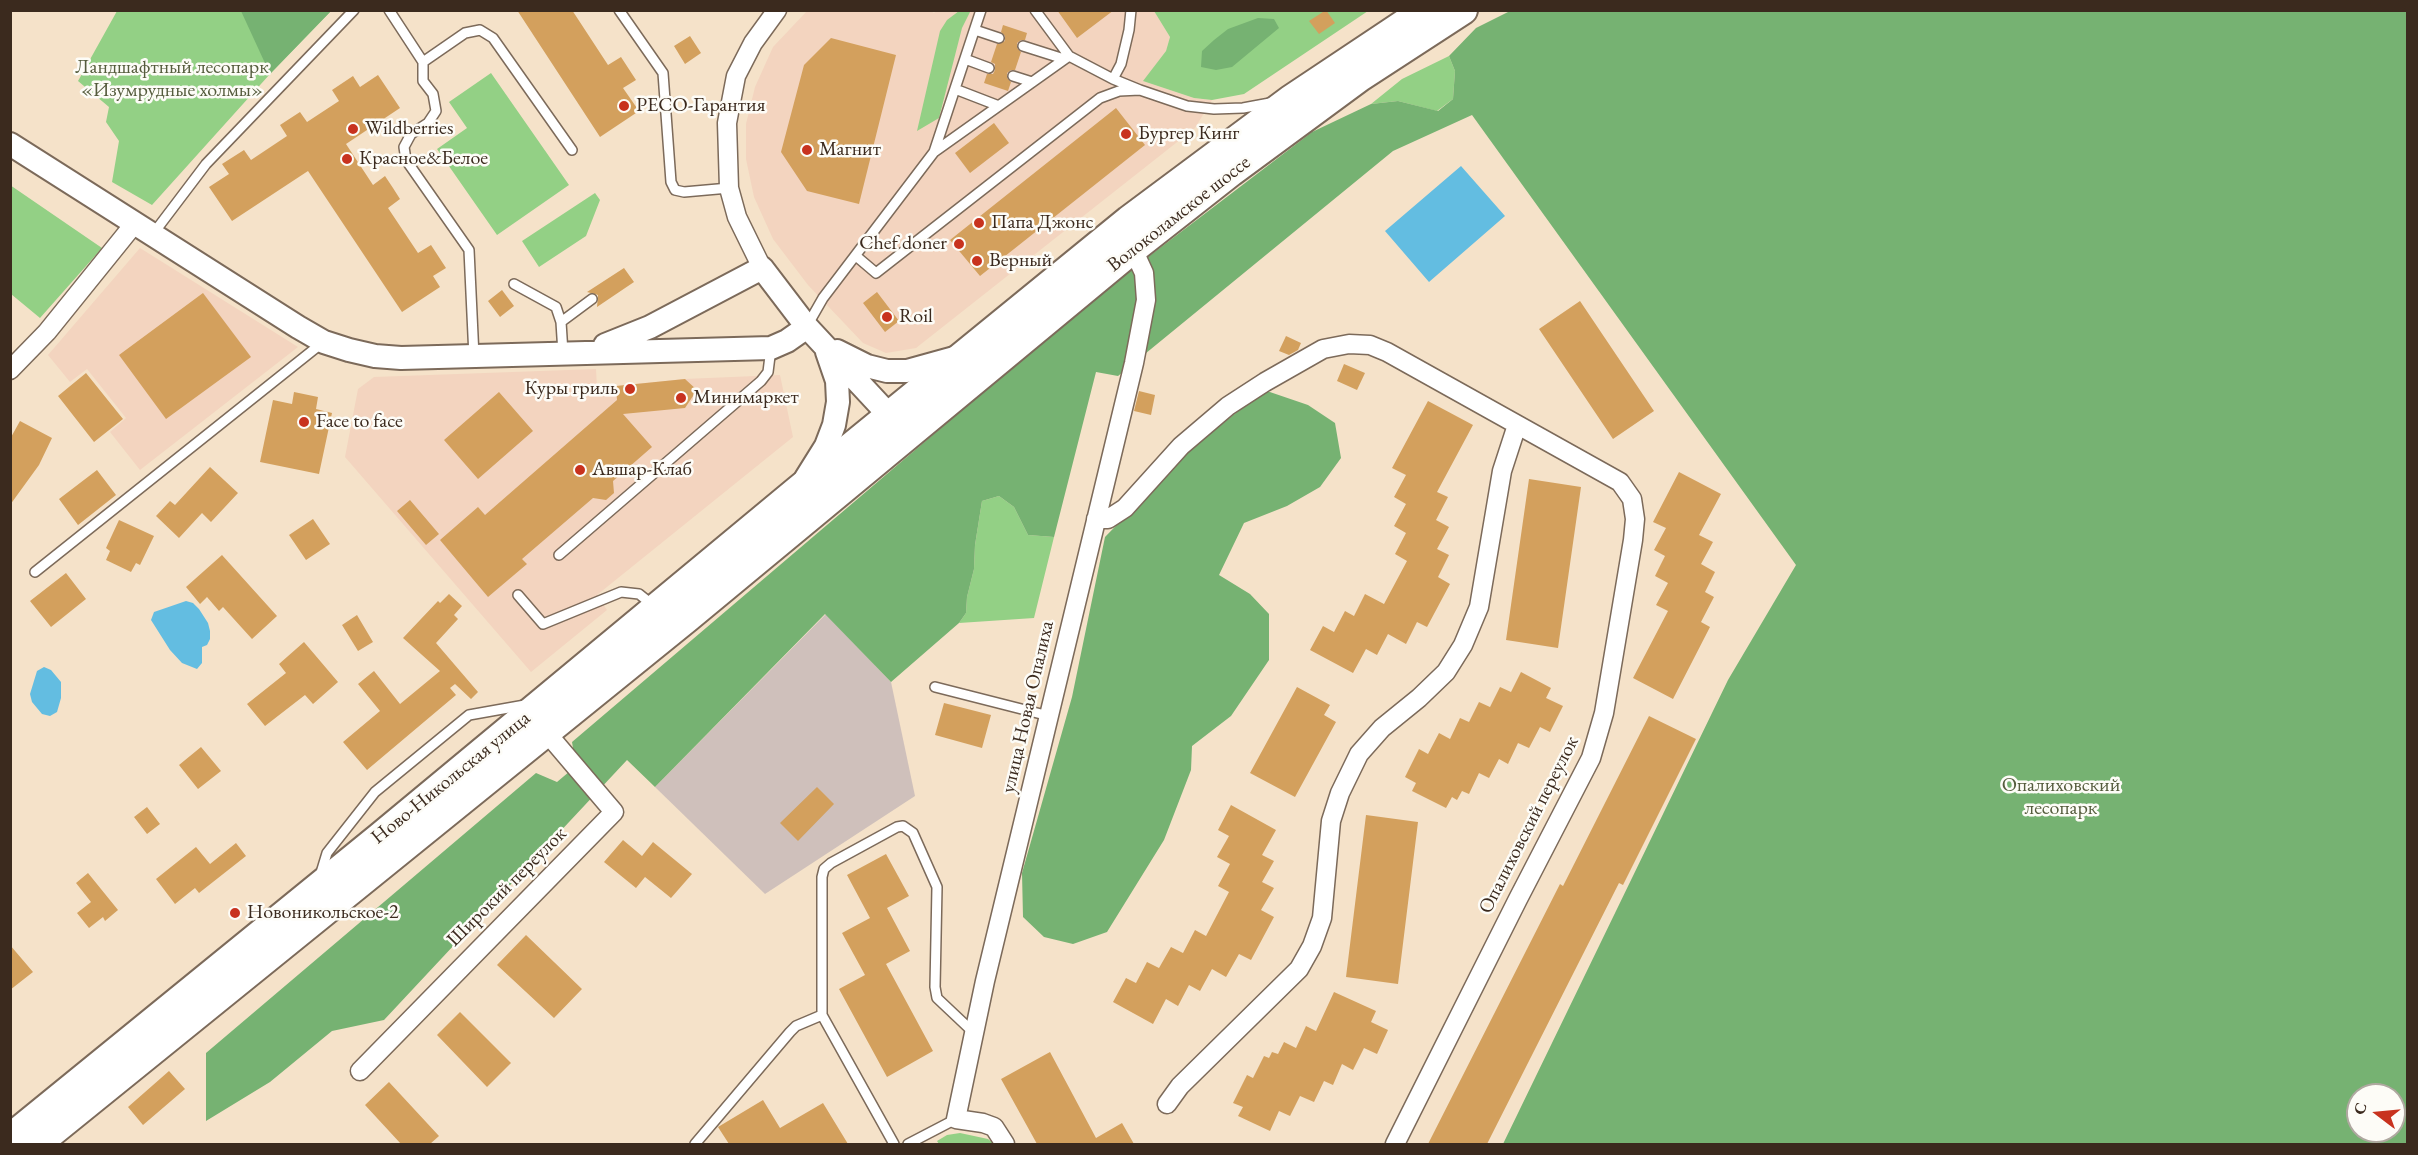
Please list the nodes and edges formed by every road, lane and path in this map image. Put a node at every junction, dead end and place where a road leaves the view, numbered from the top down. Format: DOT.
graph roads {
  1 [pos="354,10"];
  2 [pos="389,10"];
  3 [pos="619,10"];
  4 [pos="777,10"];
  5 [pos="981,10"];
  6 [pos="1035,10"];
  7 [pos="1131,10"];
  8 [pos="1425,10"];
  9 [pos="1463,10"];
  10 [pos="975,30"];
  11 [pos="999,38"];
  12 [pos="1023,46"];
  13 [pos="1067,57"];
  14 [pos="965,59"];
  15 [pos="423,62"];
  16 [pos="989,68"];
  17 [pos="1013,76"];
  18 [pos="1113,79"];
  19 [pos="1032,82"];
  20 [pos="955,89"];
  21 [pos="1140,90"];
  22 [pos="1290,100"];
  23 [pos="999,106"];
  24 [pos="10,144"];
  25 [pos="572,150"];
  26 [pos="934,152"];
  27 [pos="729,188"];
  28 [pos="144,229"];
  29 [pos="1133,249"];
  30 [pos="856,256"];
  31 [pos="762,268"];
  32 [pos="514,284"];
  33 [pos="592,299"];
  34 [pos="561,322"];
  35 [pos="815,335"];
  36 [pos="324,342"];
  37 [pos="771,348"];
  38 [pos="573,353"];
  39 [pos="964,354"];
  40 [pos="474,358"];
  41 [pos="10,370"];
  42 [pos="898,425"];
  43 [pos="1517,425"];
  44 [pos="798,490"];
  45 [pos="1096,519"];
  46 [pos="559,555"];
  47 [pos="35,572"];
  48 [pos="518,595"];
  49 [pos="655,608"];
  50 [pos="935,687"];
  51 [pos="545,701"];
  52 [pos="1049,716"];
  53 [pos="546,732"];
  54 [pos="316,889"];
  55 [pos="822,1015"];
  56 [pos="973,1032"];
  57 [pos="360,1071"];
  58 [pos="1167,1104"];
  59 [pos="956,1119"];
  60 [pos="10,1138"];
  61 [pos="37,1144"];
  62 [pos="695,1144"];
  63 [pos="894,1144"];
  64 [pos="908,1144"];
  65 [pos="1005,1144"];
  66 [pos="1395,1144"];
  1 -- 28 [label="lane"];
  2 -- 15 [label="lane"];
  3 -- 27 [label="lane"];
  4 -- 27 [label="street"];
  5 -- 10 [label="lane"];
  6 -- 13 [label="lane"];
  7 -- 18 [label="lane"];
  8 -- 22 [label="main road, Волоколамское шоссе"];
  9 -- 29 [label="main road, Волоколамское шоссе"];
  10 -- 11 [label="lane"];
  10 -- 14 [label="lane"];
  12 -- 13 [label="lane"];
  13 -- 18 [label="lane"];
  13 -- 19 [label="lane"];
  14 -- 16 [label="lane"];
  14 -- 20 [label="lane"];
  15 -- 25 [label="lane"];
  15 -- 40 [label="lane"];
  17 -- 19 [label="lane"];
  18 -- 21 [label="lane"];
  19 -- 23 [label="lane"];
  20 -- 23 [label="lane"];
  20 -- 26 [label="lane"];
  21 -- 22 [label="lane"];
  21 -- 30 [label="lane"];
  22 -- 39 [label="main road, Волоколамское шоссе"];
  23 -- 26 [label="lane"];
  24 -- 28 [label="street"];
  26 -- 30 [label="lane"];
  27 -- 31 [label="street"];
  28 -- 36 [label="street"];
  28 -- 41 [label="street"];
  29 -- 42 [label="main road, Волоколамское шоссе"];
  29 -- 45 [label="street, улица Новая Опалиха"];
  30 -- 35 [label="lane"];
  31 -- 35 [label="street"];
  31 -- 38 [label="street"];
  32 -- 34 [label="lane"];
  33 -- 34 [label="lane"];
  34 -- 38 [label="lane"];
  35 -- 37 [label="street"];
  35 -- 39 [label="street"];
  35 -- 42 [label="street"];
  35 -- 44 [label="street"];
  36 -- 40 [label="street"];
  36 -- 47 [label="lane"];
  37 -- 38 [label="street"];
  37 -- 46 [label="lane"];
  38 -- 40 [label="street"];
  39 -- 42 [label="main road, Волоколамское шоссе"];
  42 -- 44 [label="main road, Ново-Никольская улица"];
  42 -- 53 [label="main road, Ново-Никольская улица"];
  43 -- 45 [label="street, Опалиховский переулок"];
  43 -- 58 [label="street"];
  43 -- 66 [label="street, Опалиховский переулок"];
  44 -- 49 [label="main road, Ново-Никольская улица"];
  45 -- 52 [label="street, улица Новая Опалиха"];
  48 -- 49 [label="lane"];
  49 -- 51 [label="main road, Ново-Никольская улица"];
  50 -- 52 [label="lane"];
  51 -- 54 [label="main road, Ново-Никольская улица"];
  51 -- 54 [label="lane"];
  52 -- 56 [label="street, улица Новая Опалиха"];
  53 -- 57 [label="street, Широкий переулок"];
  53 -- 61 [label="main road, Ново-Никольская улица"];
  54 -- 60 [label="main road, Ново-Никольская улица"];
  55 -- 56 [label="lane"];
  55 -- 62 [label="lane"];
  55 -- 63 [label="lane"];
  56 -- 59 [label="street, улица Новая Опалиха"];
  59 -- 64 [label="lane"];
  59 -- 65 [label="street"];
}
